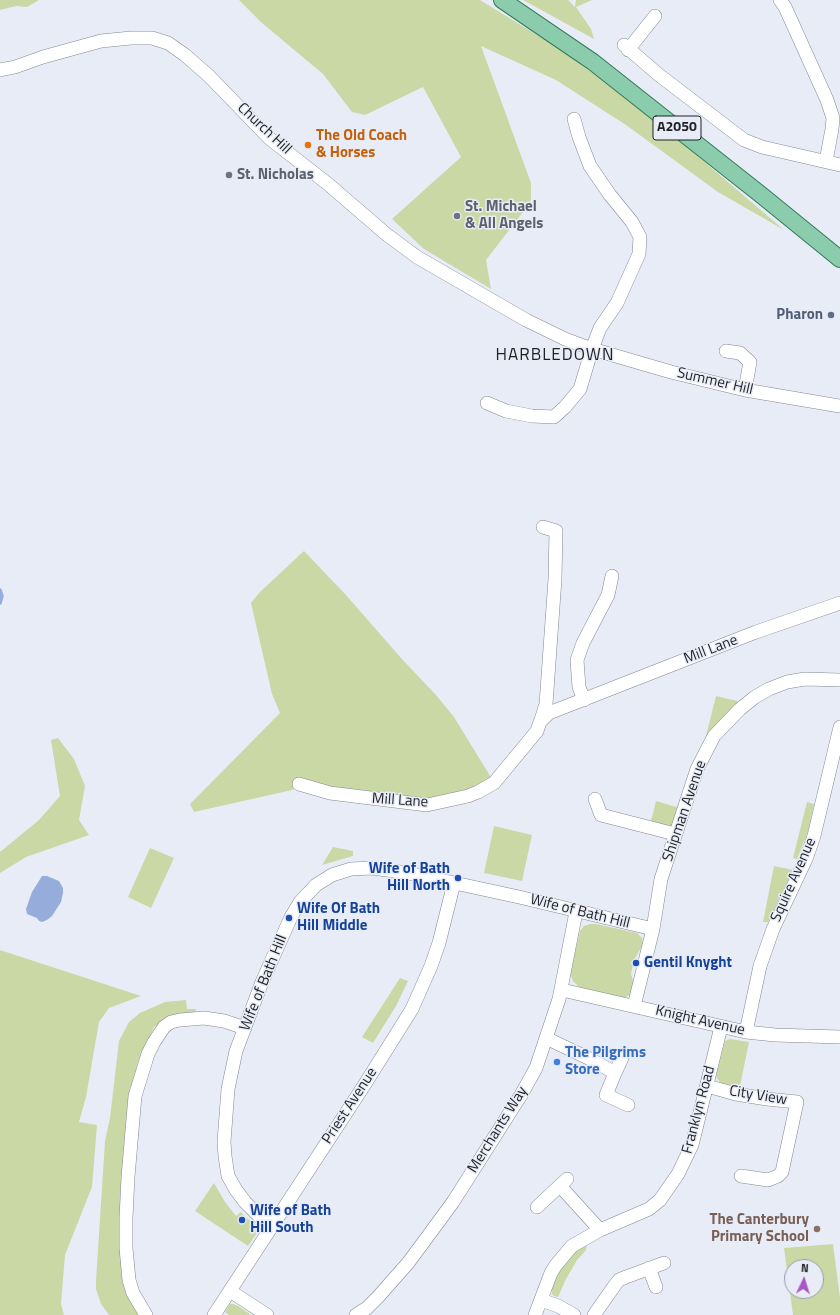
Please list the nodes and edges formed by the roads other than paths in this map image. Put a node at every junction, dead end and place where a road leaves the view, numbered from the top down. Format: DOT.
graph roads {
  1 [pos="502,0"];
  2 [pos="787,3"];
  3 [pos="655,16"];
  4 [pos="0,70"];
  5 [pos="574,118"];
  6 [pos="826,162"];
  7 [pos="840,165"];
  8 [pos="839,259"];
  9 [pos="592,349"];
  10 [pos="726,351"];
  11 [pos="745,390"];
  12 [pos="487,403"];
  13 [pos="840,406"];
  14 [pos="543,527"];
  15 [pos="612,576"];
  16 [pos="840,603"];
  17 [pos="840,680"];
  18 [pos="584,700"];
  19 [pos="540,722"];
  20 [pos="840,727"];
  21 [pos="299,784"];
  22 [pos="595,798"];
  23 [pos="675,834"];
  24 [pos="454,883"];
  25 [pos="576,912"];
  26 [pos="653,929"];
  27 [pos="562,990"];
  28 [pos="634,1006"];
  29 [pos="721,1027"];
  30 [pos="245,1028"];
  31 [pos="746,1032"];
  32 [pos="840,1037"];
  33 [pos="546,1038"];
  34 [pos="622,1058"];
  35 [pos="615,1073"];
  36 [pos="707,1086"];
  37 [pos="628,1105"];
  38 [pos="745,1180"];
  39 [pos="537,1207"];
  40 [pos="272,1225"];
  41 [pos="600,1230"];
  42 [pos="664,1263"];
  43 [pos="650,1268"];
  44 [pos="656,1287"];
  45 [pos="230,1291"];
  46 [pos="541,1300"];
  47 [pos="359,1314"];
  48 [pos="146,1315"];
  49 [pos="214,1315"];
  50 [pos="267,1315"];
  51 [pos="535,1315"];
  52 [pos="574,1315"];
  53 [pos="594,1315"];
  1 -- 8 [label="main road, A2050"];
  2 -- 6 [label="street"];
  3 -- 6 [label="street"];
  4 -- 9 [label="street, Church Hill"];
  5 -- 9 [label="street"];
  6 -- 7 [label="street"];
  9 -- 11 [label="street, Summer Hill"];
  9 -- 12 [label="street"];
  10 -- 11 [label="street"];
  11 -- 13 [label="street, Summer Hill"];
  14 -- 19 [label="street, Mill Lane"];
  15 -- 18 [label="street"];
  16 -- 18 [label="street, Mill Lane"];
  17 -- 23 [label="street, Shipman Avenue"];
  18 -- 19 [label="street, Mill Lane"];
  19 -- 21 [label="street, Mill Lane"];
  20 -- 31 [label="street, Squire Avenue"];
  22 -- 23 [label="street"];
  23 -- 26 [label="street, Shipman Avenue"];
  24 -- 25 [label="street, Wife of Bath Hill"];
  24 -- 30 [label="street, Wife of Bath Hill"];
  24 -- 40 [label="street, Priest Avenue"];
  25 -- 26 [label="street, Wife of Bath Hill"];
  25 -- 27 [label="street, Merchants Way"];
  26 -- 28 [label="street, Shipman Avenue"];
  27 -- 28 [label="street, Knight Avenue"];
  27 -- 33 [label="street, Merchants Way"];
  28 -- 29 [label="street, Knight Avenue"];
  29 -- 31 [label="street, Knight Avenue"];
  29 -- 36 [label="street, Franklyn Road"];
  30 -- 40 [label="street, Wife of Bath Hill"];
  30 -- 48 [label="street"];
  31 -- 32 [label="street, Knight Avenue"];
  33 -- 35 [label="street"];
  33 -- 47 [label="street, Merchants Way"];
  34 -- 35 [label="street"];
  35 -- 37 [label="street"];
  36 -- 38 [label="street, City View"];
  36 -- 41 [label="street, Franklyn Road"];
  39 -- 41 [label="street"];
  40 -- 45 [label="street, Priest Avenue"];
  41 -- 46 [label="street, Franklyn Road"];
  42 -- 43 [label="street"];
  43 -- 44 [label="street"];
  43 -- 53 [label="street"];
  45 -- 49 [label="street, Priest Avenue"];
  45 -- 50 [label="street"];
  46 -- 51 [label="street, Franklyn Road"];
  46 -- 52 [label="street"];
}
